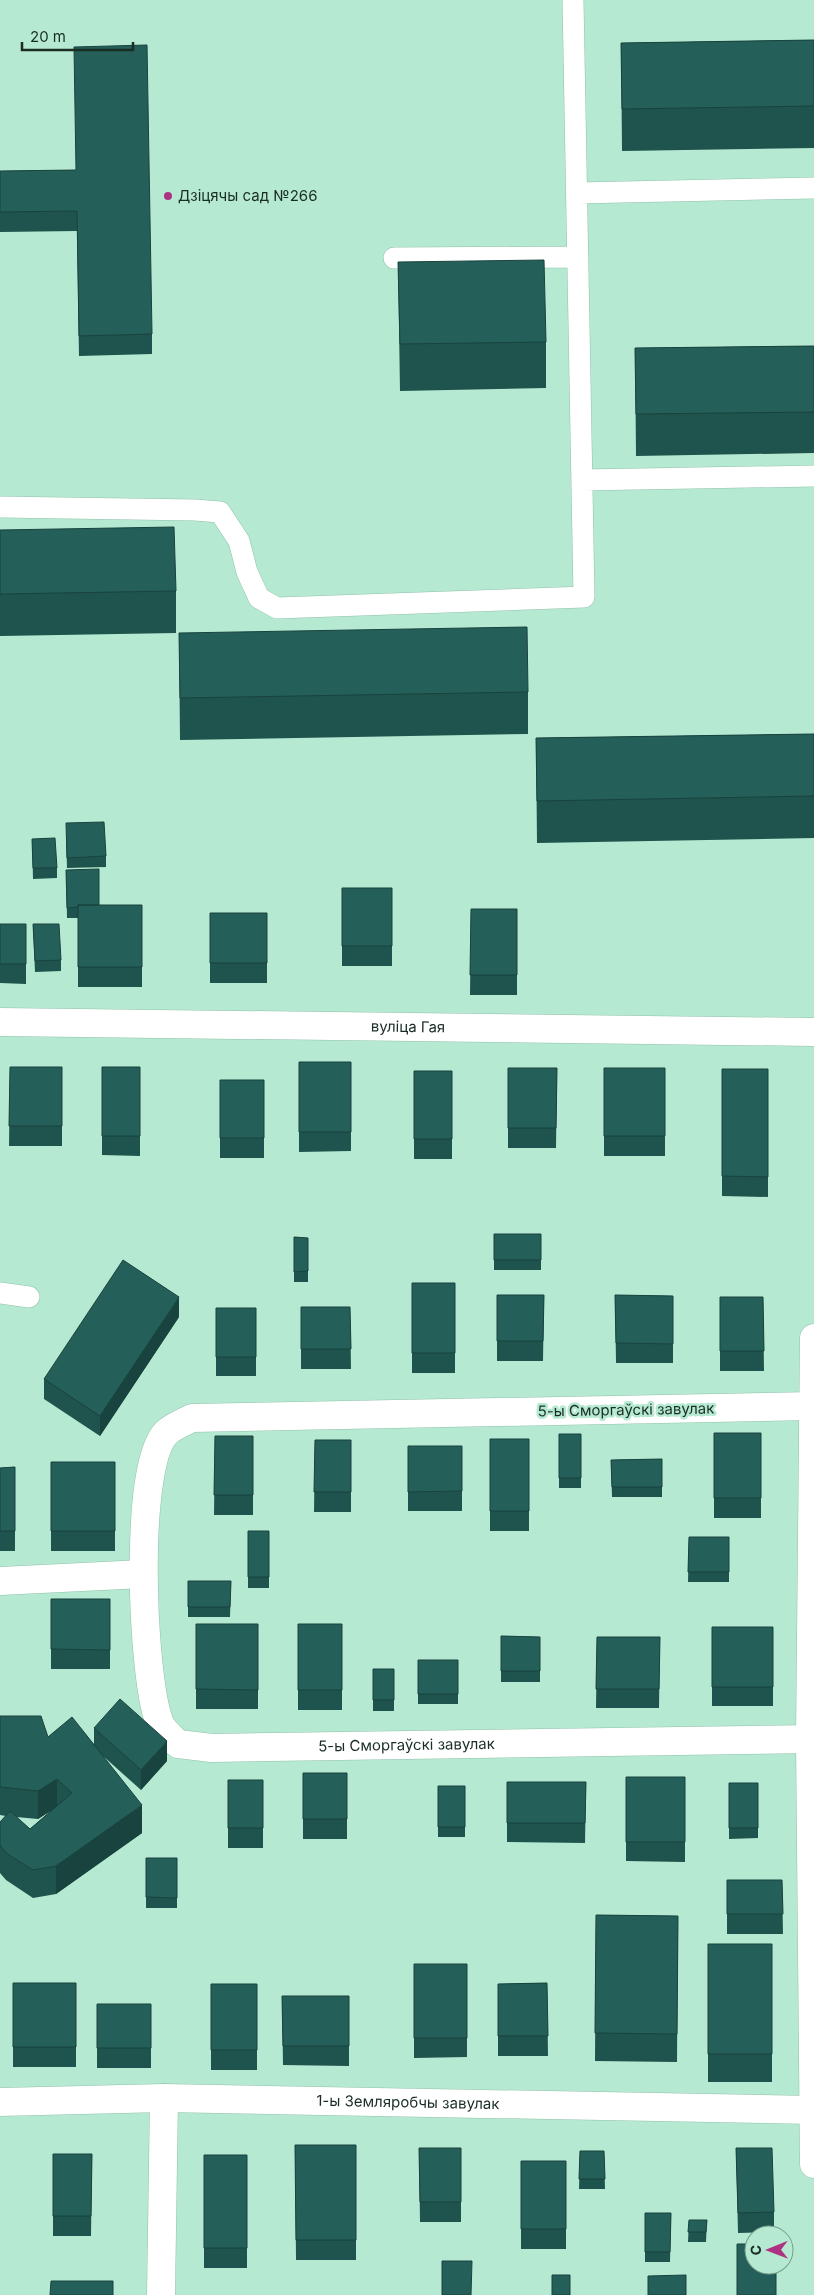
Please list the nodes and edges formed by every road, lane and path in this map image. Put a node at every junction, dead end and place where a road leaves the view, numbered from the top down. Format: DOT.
graph roads {
  1 [pos="574,0"];
  2 [pos="814,188"];
  3 [pos="577,193"];
  4 [pos="578,257"];
  5 [pos="394,258"];
  6 [pos="814,476"];
  7 [pos="583,480"];
  8 [pos="0,508"];
  9 [pos="0,1022"];
  10 [pos="814,1032"];
  11 [pos="0,1293"];
  12 [pos="29,1298"];
  13 [pos="814,1338"];
  14 [pos="814,1406"];
  15 [pos="143,1574"];
  16 [pos="0,1581"];
  17 [pos="812,1739"];
  18 [pos="164,2098"];
  19 [pos="0,2102"];
  20 [pos="814,2110"];
  21 [pos="814,2164"];
  22 [pos="162,2295"];
  1 -- 3 [label="lane"];
  2 -- 3 [label="lane"];
  3 -- 4 [label="lane"];
  4 -- 5 [label="lane"];
  4 -- 7 [label="lane"];
  6 -- 7 [label="lane"];
  7 -- 8 [label="lane"];
  9 -- 10 [label="street, вуліца Гая"];
  11 -- 12 [label="lane"];
  13 -- 14 [label="street"];
  14 -- 15 [label="street, 5-ы Сморгаўскі завулак"];
  14 -- 17 [label="street"];
  15 -- 16 [label="street"];
  15 -- 17 [label="street, 5-ы Сморгаўскі завулак"];
  17 -- 20 [label="street"];
  18 -- 19 [label="street, 1-ы Земляробчы завулак"];
  18 -- 20 [label="street, 1-ы Земляробчы завулак"];
  18 -- 22 [label="street"];
  20 -- 21 [label="street"];
}
